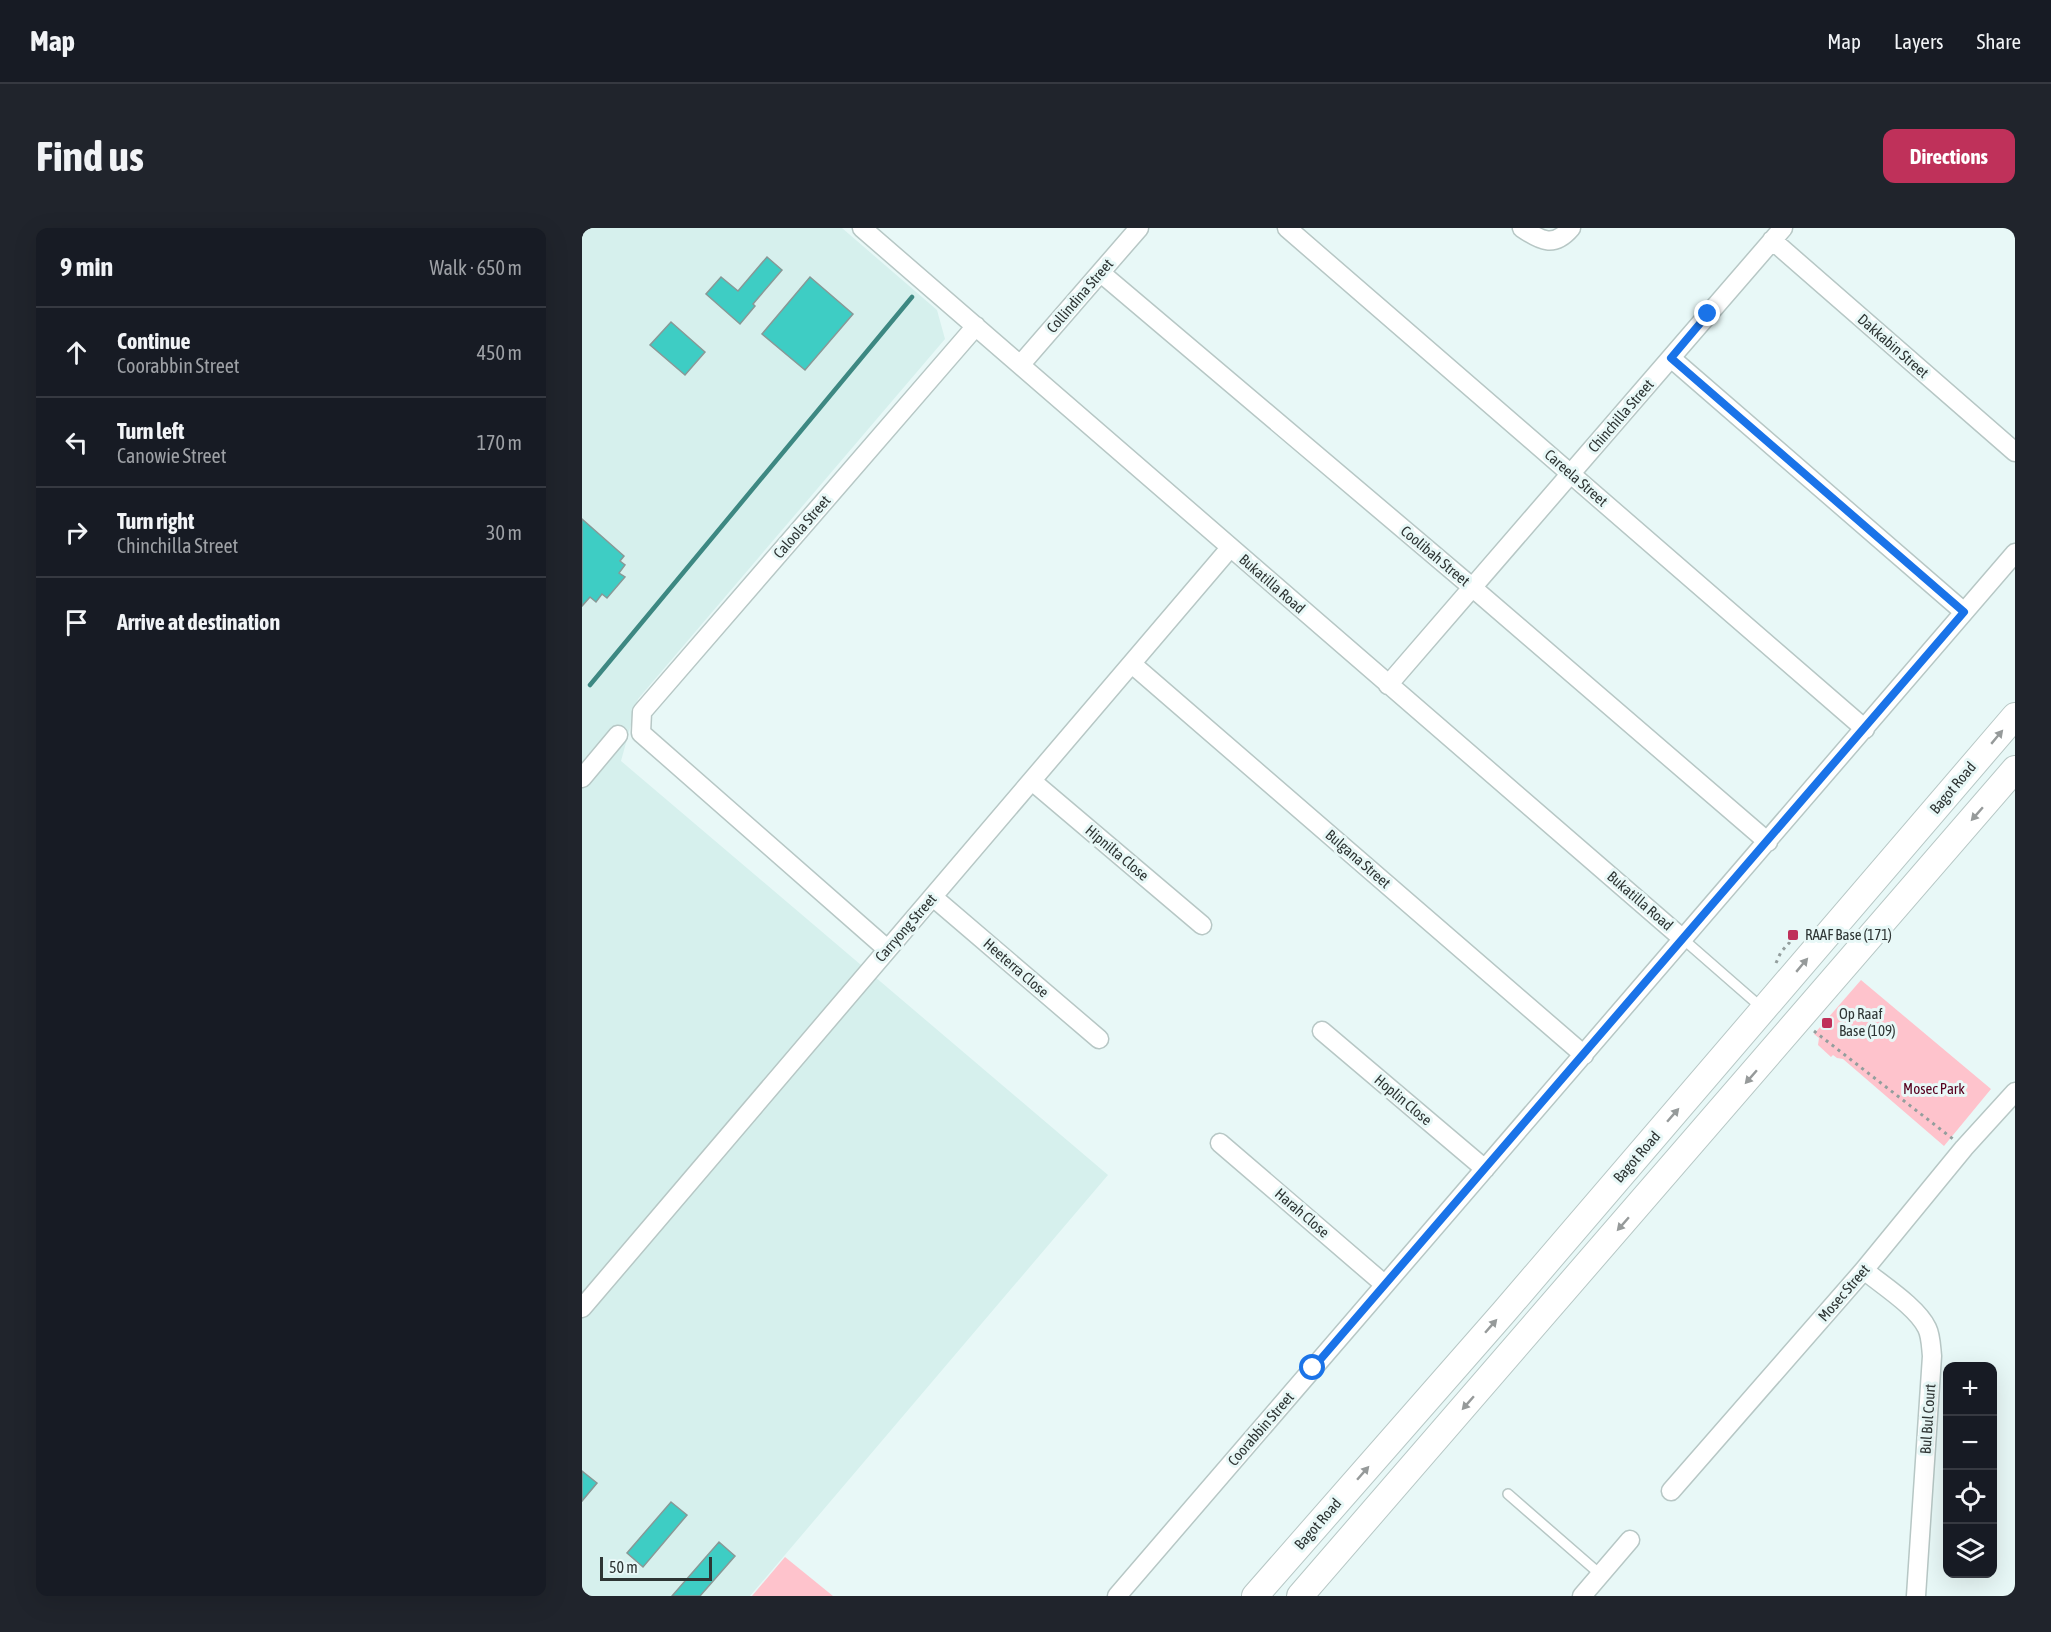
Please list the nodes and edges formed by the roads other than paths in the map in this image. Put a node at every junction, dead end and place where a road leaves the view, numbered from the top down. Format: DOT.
graph roads {
  1 [pos="862,228"];
  2 [pos="1139,228"];
  3 [pos="1287,228"];
  4 [pos="1522,228"];
  5 [pos="1570,228"];
  6 [pos="1777,234"];
  7 [pos="1101,273"];
  8 [pos="976,326"];
  9 [pos="1671,358"];
  10 [pos="1021,364"];
  11 [pos="2015,452"];
  12 [pos="1571,473"];
  13 [pos="1230,548"];
  14 [pos="2015,553"];
  15 [pos="1473,588"];
  16 [pos="1964,612"];
  17 [pos="1132,664"];
  18 [pos="1388,685"];
  19 [pos="2015,716"];
  20 [pos="1865,729"];
  21 [pos="618,735"];
  22 [pos="2015,769"];
  23 [pos="582,778"];
  24 [pos="1032,781"];
  25 [pos="1768,842"];
  26 [pos="933,897"];
  27 [pos="1202,925"];
  28 [pos="1683,939"];
  29 [pos="887,949"];
  30 [pos="1764,1009"];
  31 [pos="1322,1031"];
  32 [pos="1099,1039"];
  33 [pos="1584,1055"];
  34 [pos="2015,1092"];
  35 [pos="1220,1143"];
  36 [pos="1485,1169"];
  37 [pos="1864,1270"];
  38 [pos="1384,1284"];
  39 [pos="582,1308"];
  40 [pos="1671,1491"];
  41 [pos="1508,1494"];
  42 [pos="1630,1540"];
  43 [pos="1601,1575"];
  44 [pos="1117,1596"];
  45 [pos="1255,1596"];
  46 [pos="1300,1596"];
  47 [pos="1582,1596"];
  48 [pos="1916,1596"];
  1 -- 8 [label="street, Bukatilla Road"];
  2 -- 7 [label="street, Collindina Street"];
  3 -- 12 [label="street, Careela Street"];
  4 -- 5 [label="street"];
  6 -- 9 [label="street, Chinchilla Street"];
  6 -- 11 [label="street, Dakkabin Street"];
  7 -- 10 [label="street, Collindina Street"];
  7 -- 15 [label="street, Coolibah Street"];
  8 -- 10 [label="street, Bukatilla Road"];
  8 -- 29 [label="street, Caloola Street"];
  9 -- 12 [label="street, Chinchilla Street"];
  9 -- 16 [label="street"];
  10 -- 13 [label="street, Bukatilla Road"];
  12 -- 15 [label="street, Chinchilla Street"];
  12 -- 20 [label="street, Careela Street"];
  13 -- 17 [label="street, Carryong Street"];
  13 -- 18 [label="street, Bukatilla Road"];
  14 -- 16 [label="street, Coorabbin Street"];
  15 -- 18 [label="street, Chinchilla Street"];
  15 -- 25 [label="street, Coolibah Street"];
  16 -- 20 [label="street, Coorabbin Street"];
  17 -- 24 [label="street, Carryong Street"];
  17 -- 33 [label="street, Bulgana Street"];
  18 -- 28 [label="street, Bukatilla Road"];
  30 -- 19 [label="main road, Bagot Road, one-way"];
  20 -- 25 [label="street, Coorabbin Street"];
  21 -- 23 [label="street"];
  22 -- 46 [label="main road, one-way"];
  24 -- 26 [label="street, Carryong Street"];
  24 -- 27 [label="street, Hipnilta Close"];
  25 -- 28 [label="street, Coorabbin Street"];
  26 -- 29 [label="street, Carryong Street"];
  26 -- 32 [label="street, Heeterra Close"];
  28 -- 30 [label="lane"];
  28 -- 33 [label="street, Coorabbin Street"];
  29 -- 39 [label="street, Carryong Street"];
  45 -- 30 [label="main road, Bagot Road, one-way"];
  31 -- 36 [label="street, Hoplin Close"];
  33 -- 36 [label="street, Coorabbin Street"];
  34 -- 37 [label="street, Mosec Street"];
  35 -- 38 [label="street, Harah Close"];
  36 -- 38 [label="street, Coorabbin Street"];
  37 -- 40 [label="street, Mosec Street"];
  37 -- 48 [label="street, Bul Bul Court"];
  38 -- 44 [label="street, Coorabbin Street"];
  41 -- 43 [label="lane"];
  42 -- 43 [label="street"];
  43 -- 47 [label="street"];
}
